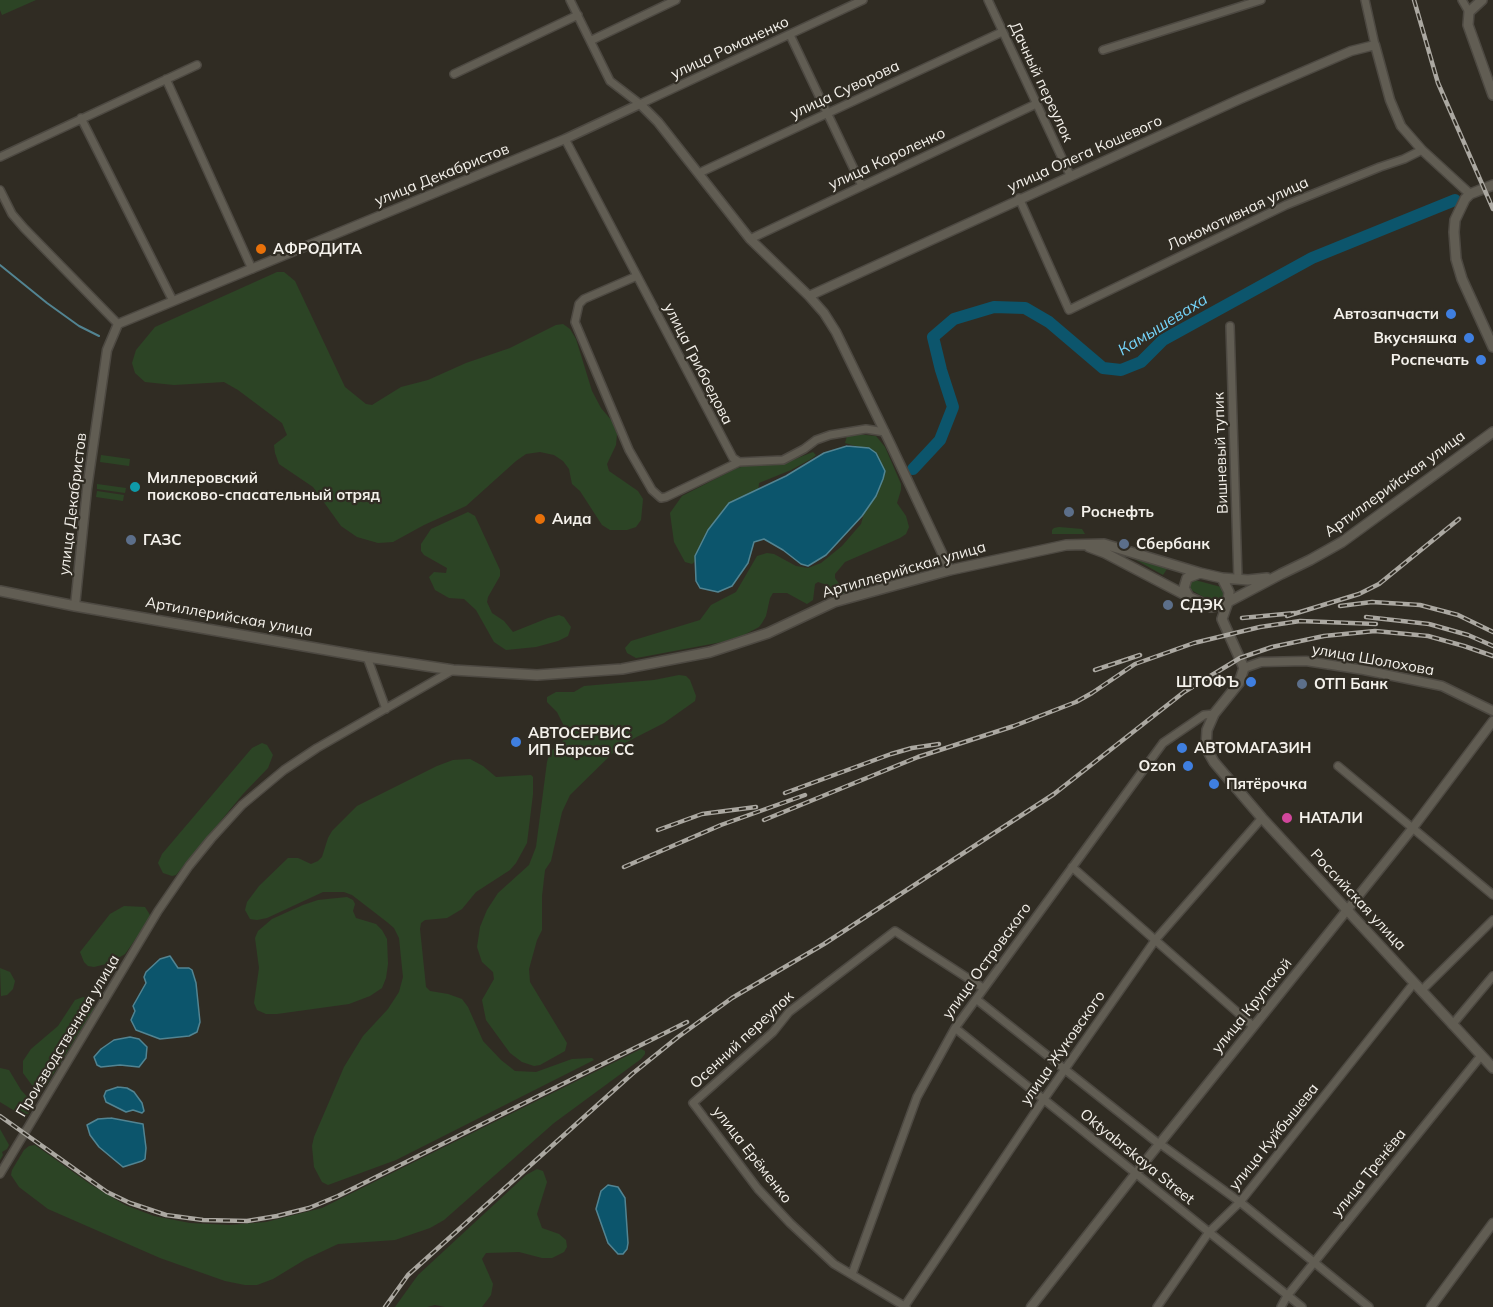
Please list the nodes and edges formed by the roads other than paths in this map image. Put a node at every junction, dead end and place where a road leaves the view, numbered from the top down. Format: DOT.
graph roads {
  1 [pos="570,0"];
  2 [pos="676,0"];
  3 [pos="863,0"];
  4 [pos="988,0"];
  5 [pos="1261,0"];
  6 [pos="1365,0"];
  7 [pos="1462,0"];
  8 [pos="1482,0"];
  9 [pos="1469,12"];
  10 [pos="578,15"];
  11 [pos="1002,32"];
  12 [pos="790,36"];
  13 [pos="592,40"];
  14 [pos="1375,45"];
  15 [pos="1103,50"];
  16 [pos="197,65"];
  17 [pos="454,74"];
  18 [pos="166,79"];
  19 [pos="1492,89"];
  20 [pos="640,104"];
  21 [pos="1036,104"];
  22 [pos="827,114"];
  23 [pos="81,118"];
  24 [pos="565,140"];
  25 [pos="1422,150"];
  26 [pos="0,157"];
  27 [pos="699,173"];
  28 [pos="1070,176"];
  29 [pos="1493,185"];
  30 [pos="862,186"];
  31 [pos="0,190"];
  32 [pos="1470,194"];
  33 [pos="1019,198"];
  34 [pos="750,239"];
  35 [pos="252,269"];
  36 [pos="637,276"];
  37 [pos="809,296"];
  38 [pos="173,301"];
  39 [pos="118,324"];
  40 [pos="1230,326"];
  41 [pos="1493,347"];
  42 [pos="885,432"];
  43 [pos="1493,432"];
  44 [pos="739,462"];
  45 [pos="1084,545"];
  46 [pos="950,570"];
  47 [pos="1200,573"];
  48 [pos="1281,574"];
  49 [pos="1222,578"];
  50 [pos="1238,579"];
  51 [pos="0,591"];
  52 [pos="1189,597"];
  53 [pos="1228,602"];
  54 [pos="1203,604"];
  55 [pos="75,606"];
  56 [pos="1222,620"];
  57 [pos="368,657"];
  58 [pos="1244,668"];
  59 [pos="453,670"];
  60 [pos="386,709"];
  61 [pos="1493,711"];
  62 [pos="1214,714"];
  63 [pos="1493,721"];
  64 [pos="1338,766"];
  65 [pos="1262,818"];
  66 [pos="1412,829"];
  67 [pos="1072,867"];
  68 [pos="1493,894"];
  69 [pos="1346,909"];
  70 [pos="1493,920"];
  71 [pos="1156,939"];
  72 [pos="1493,976"];
  73 [pos="1414,983"];
  74 [pos="983,988"];
  75 [pos="1421,991"];
  76 [pos="976,999"];
  77 [pos="1452,1025"];
  78 [pos="1253,1026"];
  79 [pos="955,1028"];
  80 [pos="1480,1056"];
  81 [pos="1493,1068"];
  82 [pos="1065,1069"];
  83 [pos="1044,1099"];
  84 [pos="693,1103"];
  85 [pos="1159,1144"];
  86 [pos="1136,1173"];
  87 [pos="0,1174"];
  88 [pos="1240,1202"];
  89 [pos="1493,1223"];
  90 [pos="1209,1232"];
  91 [pos="1314,1263"];
  92 [pos="852,1274"];
  93 [pos="1287,1296"];
  94 [pos="905,1307"];
  95 [pos="1031,1307"];
  96 [pos="1157,1307"];
  97 [pos="1281,1307"];
  98 [pos="1302,1307"];
  99 [pos="1369,1307"];
  100 [pos="1431,1307"];
  1 -- 10 [label="street"];
  2 -- 13 [label="street"];
  3 -- 12 [label="street, улица Романенко"];
  4 -- 11 [label="street, Дачный переулок"];
  5 -- 15 [label="street"];
  6 -- 14 [label="street"];
  7 -- 9 [label="street"];
  8 -- 9 [label="main road"];
  9 -- 19 [label="main road"];
  10 -- 13 [label="street"];
  10 -- 17 [label="street"];
  11 -- 21 [label="street, Дачный переулок"];
  11 -- 22 [label="street, улица Суворова"];
  12 -- 20 [label="street, улица Романенко"];
  12 -- 22 [label="street"];
  13 -- 20 [label="street"];
  14 -- 25 [label="street"];
  14 -- 28 [label="street, улица Олега Кошевого"];
  16 -- 18 [label="street"];
  18 -- 23 [label="street"];
  18 -- 35 [label="street"];
  20 -- 24 [label="street, улица Декабристов"];
  20 -- 27 [label="street"];
  21 -- 28 [label="street, Дачный переулок"];
  21 -- 30 [label="street, улица Короленко"];
  22 -- 27 [label="street, улица Суворова"];
  22 -- 30 [label="street"];
  23 -- 26 [label="street"];
  23 -- 38 [label="street"];
  24 -- 35 [label="street, улица Декабристов"];
  24 -- 36 [label="street, улица Грибоедова"];
  25 -- 32 [label="street"];
  25 -- 33 [label="street, Локомотивная улица"];
  27 -- 34 [label="street"];
  28 -- 33 [label="street, улица Олега Кошевого"];
  29 -- 32 [label="main road"];
  30 -- 34 [label="street, улица Короленко"];
  31 -- 39 [label="street"];
  32 -- 41 [label="main road"];
  33 -- 37 [label="street, улица Олега Кошевого"];
  34 -- 37 [label="street"];
  35 -- 38 [label="street, улица Декабристов"];
  36 -- 44 [label="street, улица Грибоедова"];
  36 -- 44 [label="street"];
  37 -- 42 [label="street"];
  38 -- 39 [label="street, улица Декабристов"];
  39 -- 55 [label="street, улица Декабристов"];
  40 -- 50 [label="street, Вишневый тупик"];
  42 -- 44 [label="street"];
  42 -- 46 [label="street"];
  43 -- 48 [label="main road, Артиллерийская улица"];
  45 -- 46 [label="main road, Артиллерийская улица"];
  45 -- 47 [label="main road, Артиллерийская улица"];
  45 -- 52 [label="main road, Артиллерийская улица"];
  46 -- 59 [label="main road, Артиллерийская улица"];
  47 -- 49 [label="main road, Артиллерийская улица"];
  47 -- 52 [label="main road"];
  48 -- 50 [label="main road, Артиллерийская улица"];
  48 -- 53 [label="main road, Артиллерийская улица"];
  49 -- 50 [label="main road, Артиллерийская улица"];
  49 -- 53 [label="main road"];
  51 -- 55 [label="main road, Артиллерийская улица"];
  52 -- 54 [label="main road, Артиллерийская улица"];
  53 -- 54 [label="main road, Артиллерийская улица"];
  53 -- 56 [label="main road"];
  54 -- 56 [label="main road, Артиллерийская улица"];
  55 -- 57 [label="main road, Артиллерийская улица"];
  56 -- 58 [label="main road"];
  57 -- 59 [label="main road, Артиллерийская улица"];
  57 -- 60 [label="street"];
  58 -- 61 [label="street, улица Шолохова"];
  58 -- 62 [label="main road, Российская улица"];
  59 -- 60 [label="street"];
  60 -- 87 [label="street, Производственная улица"];
  62 -- 65 [label="main road, Российская улица"];
  62 -- 67 [label="street, улица Островского"];
  63 -- 66 [label="street, улица Крупской"];
  64 -- 66 [label="street"];
  65 -- 69 [label="main road, Российская улица"];
  65 -- 71 [label="street, улица Жуковского"];
  66 -- 68 [label="street"];
  66 -- 69 [label="street, улица Крупской"];
  67 -- 71 [label="street"];
  67 -- 74 [label="street, улица Островского"];
  69 -- 73 [label="main road, Российская улица"];
  69 -- 78 [label="street, улица Крупской"];
  70 -- 75 [label="street"];
  71 -- 78 [label="street"];
  71 -- 82 [label="street, улица Жуковского"];
  72 -- 77 [label="street"];
  73 -- 75 [label="main road, Российская улица"];
  73 -- 88 [label="street, улица Куйбышева"];
  74 -- 76 [label="street, улица Островского"];
  74 -- 84 [label="street, Осенний переулок"];
  75 -- 77 [label="main road, Российская улица"];
  76 -- 79 [label="street, улица Островского"];
  76 -- 82 [label="street, Oktyabrskaya Street"];
  77 -- 80 [label="main road, Российская улица"];
  78 -- 85 [label="street, улица Крупской"];
  79 -- 83 [label="street, Oktyabrskaya Street"];
  79 -- 92 [label="street, улица Островского"];
  80 -- 81 [label="main road, Российская улица"];
  80 -- 91 [label="street, улица Тренёва"];
  82 -- 83 [label="street, улица Жуковского"];
  82 -- 85 [label="street, Oktyabrskaya Street"];
  83 -- 86 [label="street, Oktyabrskaya Street"];
  83 -- 94 [label="street, улица Жуковского"];
  84 -- 92 [label="street, улица Ерёменко"];
  85 -- 86 [label="street, улица Крупской"];
  85 -- 88 [label="street, Oktyabrskaya Street"];
  86 -- 90 [label="street, Oktyabrskaya Street"];
  86 -- 95 [label="street, улица Крупской"];
  88 -- 90 [label="street, улица Куйбышева"];
  88 -- 91 [label="street, Oktyabrskaya Street"];
  89 -- 100 [label="street"];
  90 -- 93 [label="street, Oktyabrskaya Street"];
  90 -- 96 [label="street, улица Куйбышева"];
  91 -- 93 [label="street, улица Тренёва"];
  91 -- 99 [label="street, Oktyabrskaya Street"];
  92 -- 94 [label="street, улица Ерёменко"];
  93 -- 97 [label="street, улица Тренёва"];
  93 -- 98 [label="street, Oktyabrskaya Street"];
}
